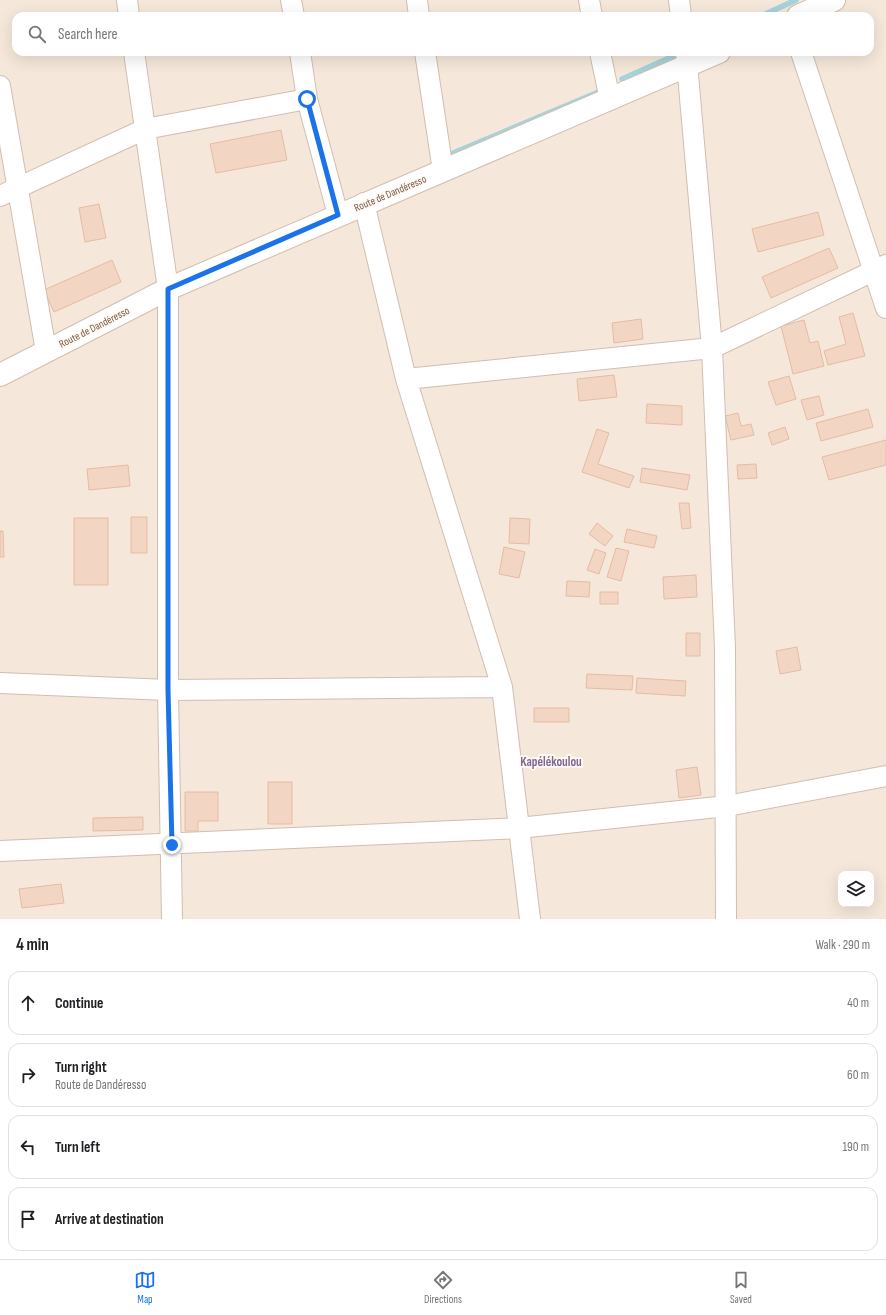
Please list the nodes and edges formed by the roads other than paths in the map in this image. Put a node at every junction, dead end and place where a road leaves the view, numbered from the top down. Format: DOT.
graph roads {
  1 [pos="127,0"];
  2 [pos="291,0"];
  3 [pos="417,0"];
  4 [pos="589,0"];
  5 [pos="679,0"];
  6 [pos="834,0"];
  7 [pos="128,12"];
  8 [pos="293,12"];
  9 [pos="418,12"];
  10 [pos="591,12"];
  11 [pos="681,12"];
  12 [pos="807,12"];
  13 [pos="135,56"];
  14 [pos="301,56"];
  15 [pos="426,56"];
  16 [pos="601,56"];
  17 [pos="701,56"];
  18 [pos="802,56"];
  19 [pos="687,59"];
  20 [pos="0,86"];
  21 [pos="307,99"];
  22 [pos="610,100"];
  23 [pos="145,129"];
  24 [pos="443,171"];
  25 [pos="9,192"];
  26 [pos="364,203"];
  27 [pos="338,215"];
  28 [pos="880,267"];
  29 [pos="168,289"];
  30 [pos="886,308"];
  31 [pos="712,348"];
  32 [pos="46,351"];
  33 [pos="0,375"];
  34 [pos="406,379"];
  35 [pos="0,683"];
  36 [pos="502,686"];
  37 [pos="168,690"];
  38 [pos="886,776"];
  39 [pos="726,806"];
  40 [pos="520,828"];
  41 [pos="172,845"];
  42 [pos="0,851"];
  43 [pos="172,919"];
  44 [pos="530,919"];
  45 [pos="726,919"];
  1 -- 7 [label="street"];
  2 -- 8 [label="street"];
  3 -- 9 [label="street"];
  4 -- 10 [label="street"];
  5 -- 11 [label="street"];
  6 -- 12 [label="street"];
  13 -- 23 [label="street"];
  14 -- 21 [label="street"];
  15 -- 24 [label="street"];
  16 -- 22 [label="street"];
  17 -- 19 [label="street, Route de Dandéresso"];
  18 -- 28 [label="street"];
  19 -- 22 [label="street, Route de Dandéresso"];
  19 -- 31 [label="street"];
  20 -- 25 [label="street"];
  21 -- 23 [label="street"];
  21 -- 27 [label="street"];
  22 -- 24 [label="street, Route de Dandéresso"];
  23 -- 25 [label="street"];
  23 -- 29 [label="street"];
  24 -- 26 [label="street, Route de Dandéresso"];
  25 -- 32 [label="street"];
  26 -- 27 [label="street, Route de Dandéresso"];
  26 -- 34 [label="street"];
  27 -- 29 [label="street, Route de Dandéresso"];
  28 -- 30 [label="street"];
  28 -- 31 [label="street"];
  29 -- 32 [label="street, Route de Dandéresso"];
  29 -- 37 [label="street"];
  31 -- 34 [label="street"];
  31 -- 39 [label="street"];
  32 -- 33 [label="street, Route de Dandéresso"];
  34 -- 36 [label="street"];
  35 -- 37 [label="street"];
  36 -- 37 [label="street"];
  36 -- 40 [label="street"];
  37 -- 41 [label="street"];
  38 -- 39 [label="street"];
  39 -- 40 [label="street"];
  39 -- 45 [label="street"];
  40 -- 41 [label="street"];
  40 -- 44 [label="street"];
  41 -- 42 [label="street"];
  41 -- 43 [label="street"];
}
